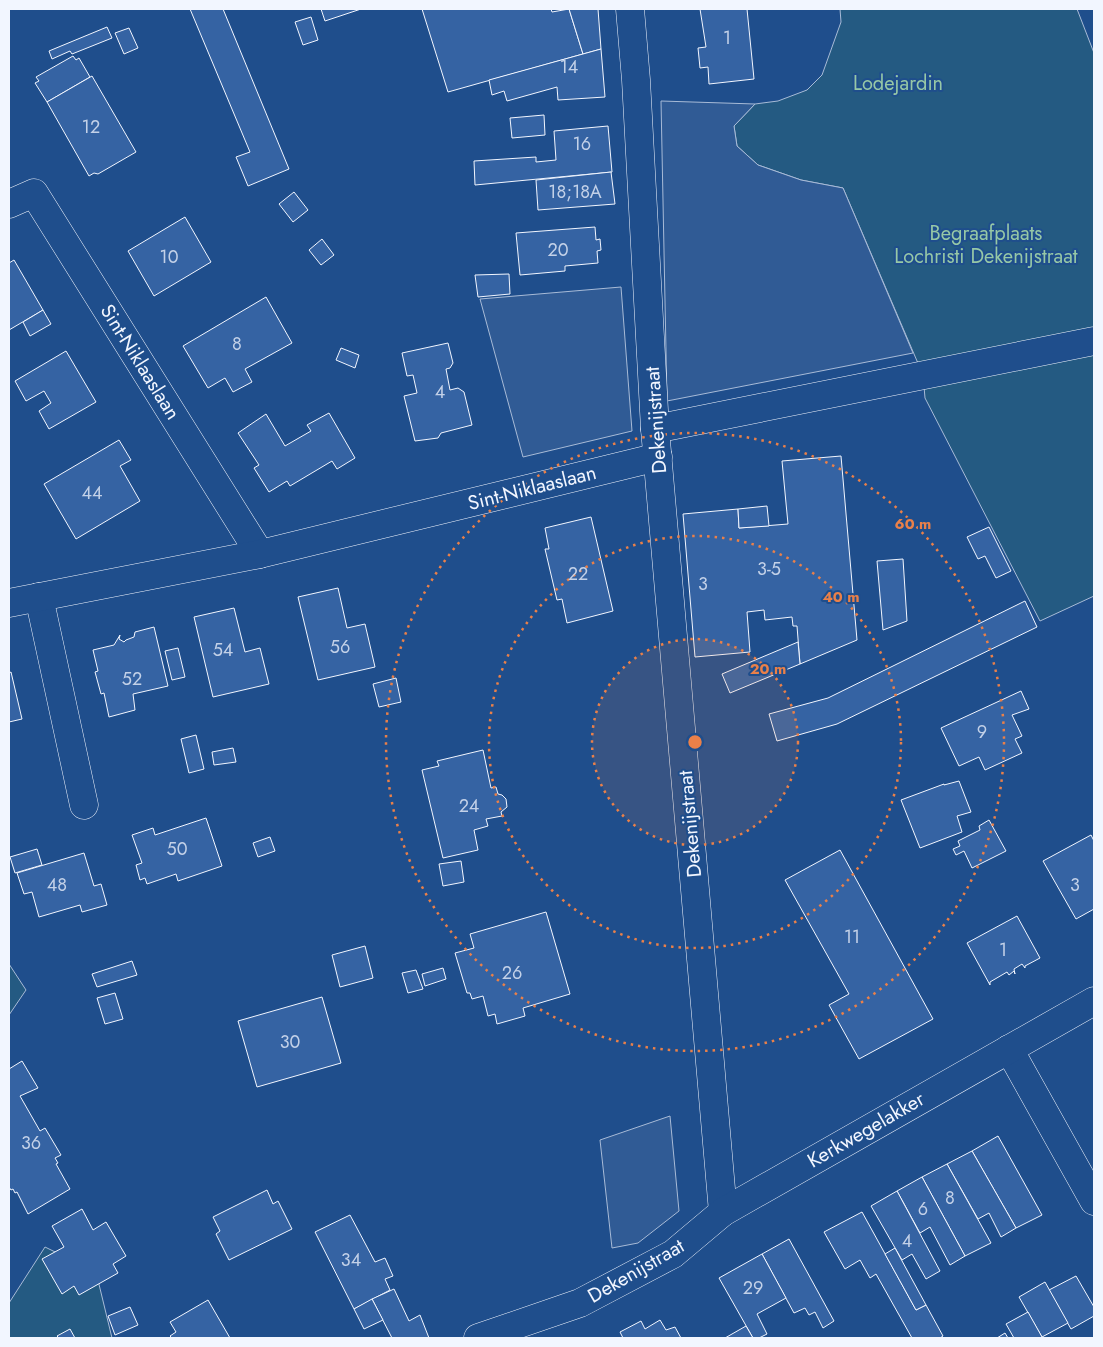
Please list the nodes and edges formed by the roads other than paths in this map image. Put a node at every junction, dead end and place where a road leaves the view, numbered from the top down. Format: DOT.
graph roads {
  1 [pos="630,9"];
  2 [pos="9,204"];
  3 [pos="1094,341"];
  4 [pos="655,429"];
  5 [pos="658,457"];
  6 [pos="260,554"];
  7 [pos="39,597"];
  8 [pos="9,603"];
  9 [pos="84,805"];
  10 [pos="1094,1001"];
  11 [pos="1009,1049"];
  12 [pos="1094,1201"];
  13 [pos="723,1212"];
  14 [pos="478,1338"];
  1 -- 4 [label="street, Dekenijstraat"];
  2 -- 6 [label="street, Sint-Niklaaslaan"];
  3 -- 4 [label="street"];
  4 -- 5 [label="street, Dekenijstraat"];
  5 -- 6 [label="street, Sint-Niklaaslaan"];
  5 -- 13 [label="street, Dekenijstraat"];
  6 -- 7 [label="street, Sint-Niklaaslaan"];
  7 -- 8 [label="street, Sint-Niklaaslaan"];
  7 -- 9 [label="street"];
  10 -- 11 [label="street, Kerkwegelakker"];
  11 -- 12 [label="street"];
  11 -- 13 [label="street, Kerkwegelakker"];
  13 -- 14 [label="street, Dekenijstraat"];
}
